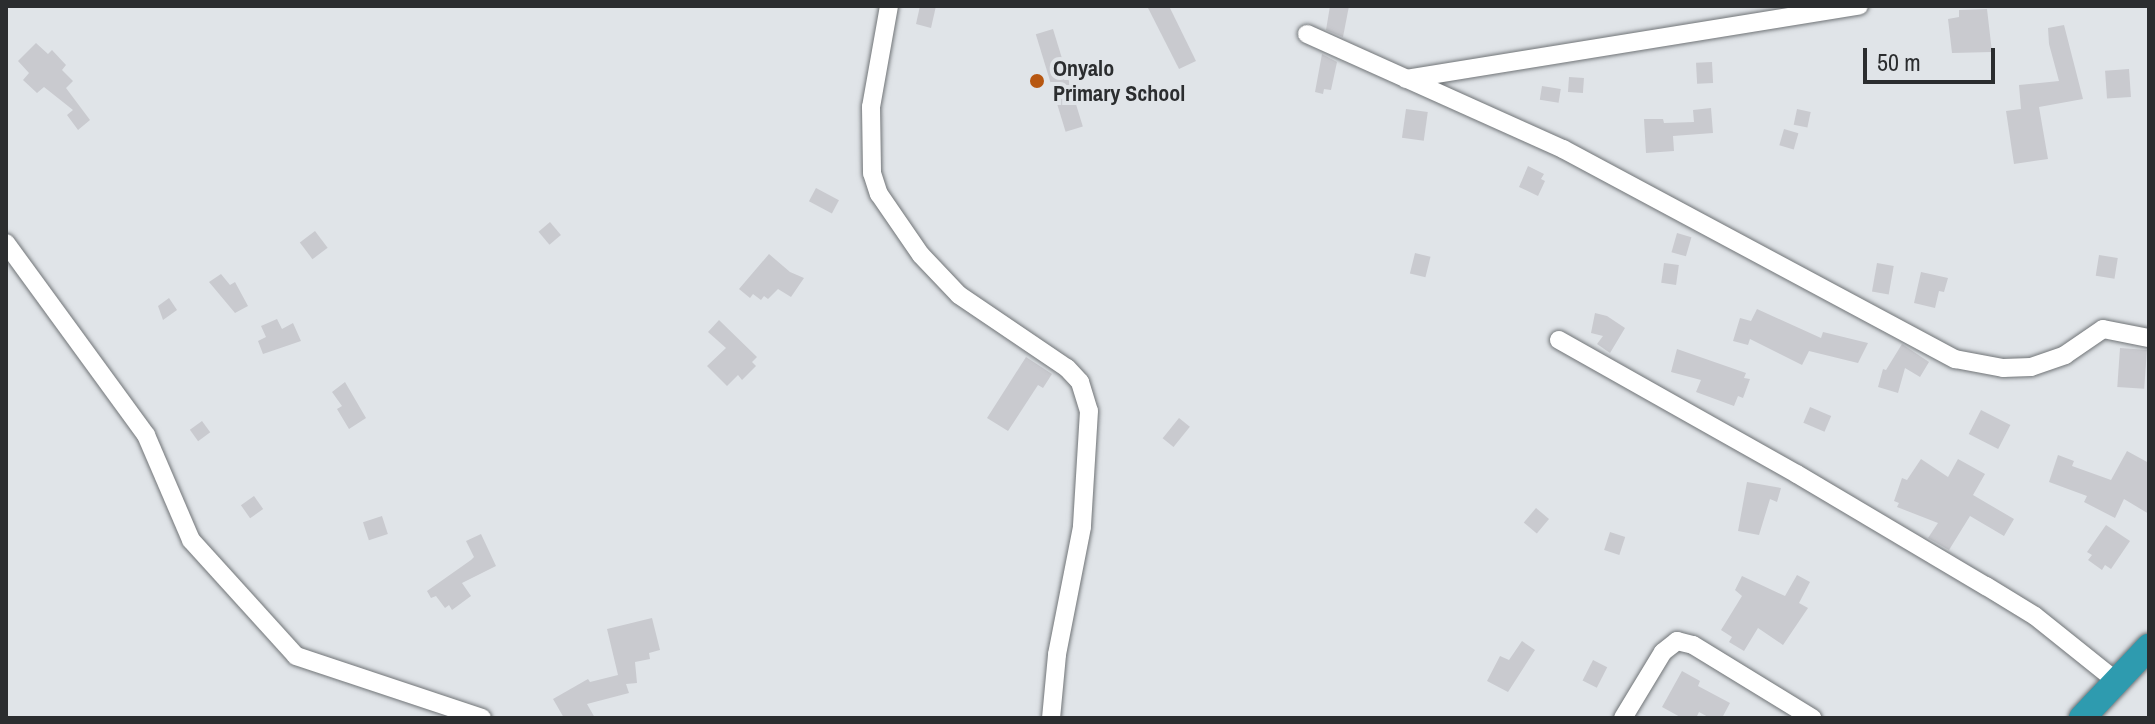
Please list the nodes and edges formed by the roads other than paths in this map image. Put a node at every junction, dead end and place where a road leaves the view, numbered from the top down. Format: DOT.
graph roads {
  1 [pos="889,6"];
  2 [pos="1859,6"];
  3 [pos="1307,34"];
  4 [pos="1406,79"];
  5 [pos="6,243"];
  6 [pos="2149,338"];
  7 [pos="1559,340"];
  8 [pos="2149,647"];
  9 [pos="2116,681"];
  10 [pos="482,718"];
  11 [pos="1051,718"];
  12 [pos="1623,718"];
  13 [pos="1812,718"];
  14 [pos="2082,718"];
  1 -- 11 [label="street"];
  2 -- 4 [label="street"];
  3 -- 4 [label="street"];
  4 -- 6 [label="street"];
  5 -- 10 [label="street"];
  7 -- 9 [label="street"];
  8 -- 9 [label="highway"];
  9 -- 14 [label="highway"];
  12 -- 13 [label="street"];
}
